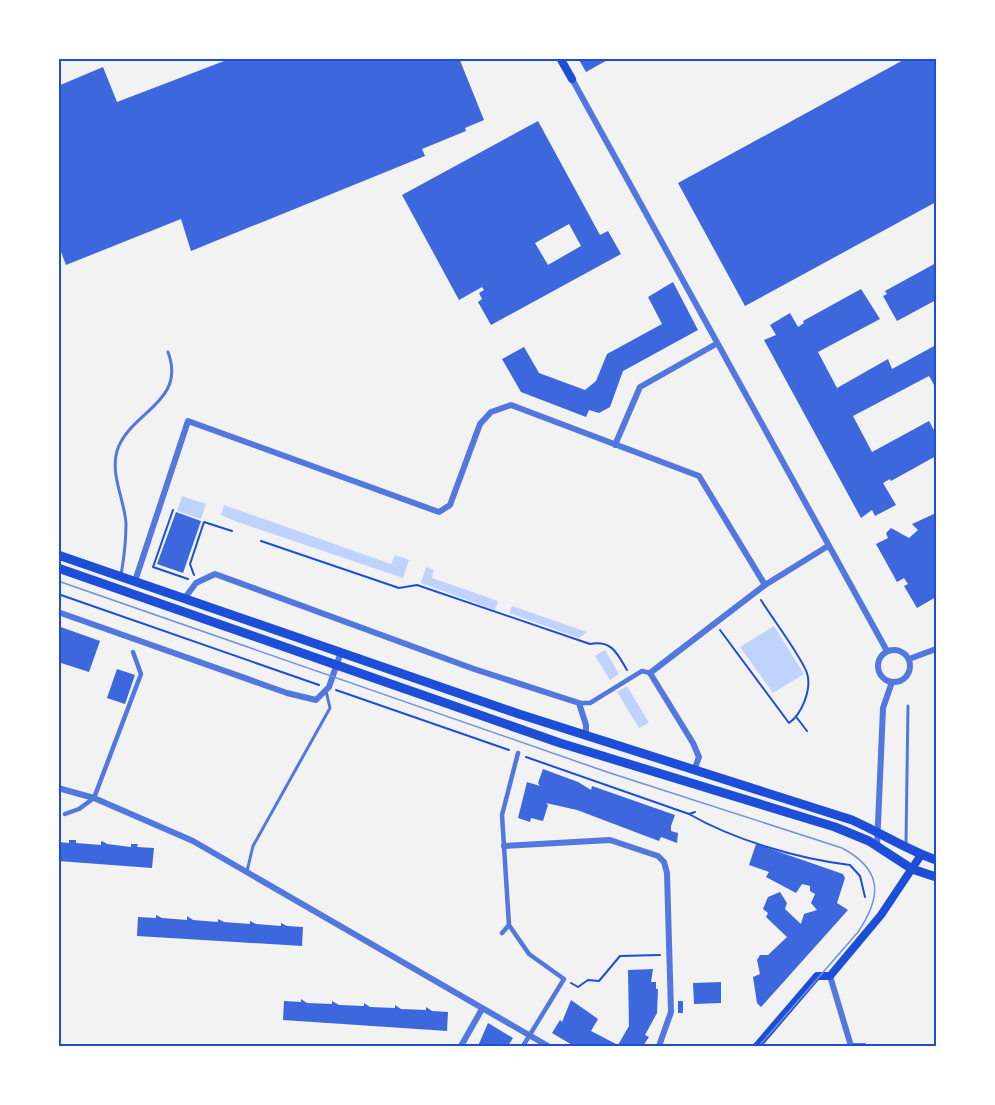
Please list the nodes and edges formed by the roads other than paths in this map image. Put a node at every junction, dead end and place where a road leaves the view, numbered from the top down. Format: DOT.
graph roads {
  1 [pos="560,58"];
  2 [pos="572,79"];
  3 [pos="716,344"];
  4 [pos="168,352"];
  5 [pos="615,445"];
  6 [pos="828,546"];
  7 [pos="58,555"];
  8 [pos="58,568"];
  9 [pos="121,576"];
  10 [pos="135,581"];
  11 [pos="765,585"];
  12 [pos="184,598"];
  13 [pos="58,612"];
  14 [pos="936,649"];
  15 [pos="887,651"];
  16 [pos="133,652"];
  17 [pos="341,652"];
  18 [pos="909,659"];
  19 [pos="337,665"];
  20 [pos="650,673"];
  21 [pos="892,682"];
  22 [pos="328,689"];
  23 [pos="579,703"];
  24 [pos="908,706"];
  25 [pos="586,735"];
  26 [pos="518,753"];
  27 [pos="696,768"];
  28 [pos="58,788"];
  29 [pos="94,798"];
  30 [pos="65,814"];
  31 [pos="878,831"];
  32 [pos="504,846"];
  33 [pos="877,846"];
  34 [pos="906,848"];
  35 [pos="921,855"];
  36 [pos="936,860"];
  37 [pos="912,869"];
  38 [pos="247,871"];
  39 [pos="936,877"];
  40 [pos="509,925"];
  41 [pos="502,933"];
  42 [pos="830,976"];
  43 [pos="482,1009"];
  44 [pos="530,1036"];
  45 [pos="851,1046"];
  46 [pos="460,1047"];
  47 [pos="524,1047"];
  48 [pos="548,1047"];
  49 [pos="659,1047"];
  50 [pos="757,1047"];
  51 [pos="864,1047"];
  1 -- 2 [label="main road"];
  2 -- 3 [label="street"];
  3 -- 5 [label="street"];
  3 -- 6 [label="street"];
  4 -- 9 [label="lane"];
  5 -- 10 [label="street"];
  5 -- 11 [label="street"];
  6 -- 11 [label="street"];
  6 -- 15 [label="street"];
  7 -- 9 [label="main road"];
  8 -- 19 [label="main road"];
  9 -- 10 [label="main road"];
  10 -- 12 [label="main road"];
  11 -- 20 [label="street"];
  12 -- 17 [label="main road"];
  12 -- 23 [label="street"];
  13 -- 22 [label="street"];
  14 -- 18 [label="street"];
  15 -- 18 [label="street"];
  15 -- 21 [label="street"];
  16 -- 29 [label="street"];
  17 -- 19 [label="street"];
  17 -- 25 [label="main road"];
  18 -- 21 [label="street"];
  19 -- 22 [label="street"];
  19 -- 33 [label="main road"];
  20 -- 23 [label="street"];
  20 -- 27 [label="street"];
  21 -- 31 [label="street"];
  22 -- 38 [label="lane"];
  23 -- 25 [label="street"];
  24 -- 34 [label="lane"];
  25 -- 27 [label="main road"];
  26 -- 32 [label="street"];
  27 -- 31 [label="main road"];
  28 -- 29 [label="street"];
  29 -- 30 [label="street"];
  29 -- 38 [label="street"];
  31 -- 33 [label="street"];
  31 -- 34 [label="main road"];
  32 -- 40 [label="street"];
  32 -- 49 [label="street"];
  33 -- 37 [label="main road"];
  34 -- 35 [label="main road"];
  35 -- 36 [label="main road"];
  35 -- 37 [label="main road"];
  37 -- 39 [label="main road"];
  37 -- 42 [label="main road"];
  38 -- 43 [label="street"];
  40 -- 41 [label="street"];
  40 -- 44 [label="street"];
  42 -- 45 [label="street"];
  42 -- 50 [label="main road"];
  43 -- 44 [label="street"];
  43 -- 46 [label="street"];
  44 -- 47 [label="street"];
  44 -- 48 [label="street"];
  45 -- 51 [label="street"];
}
